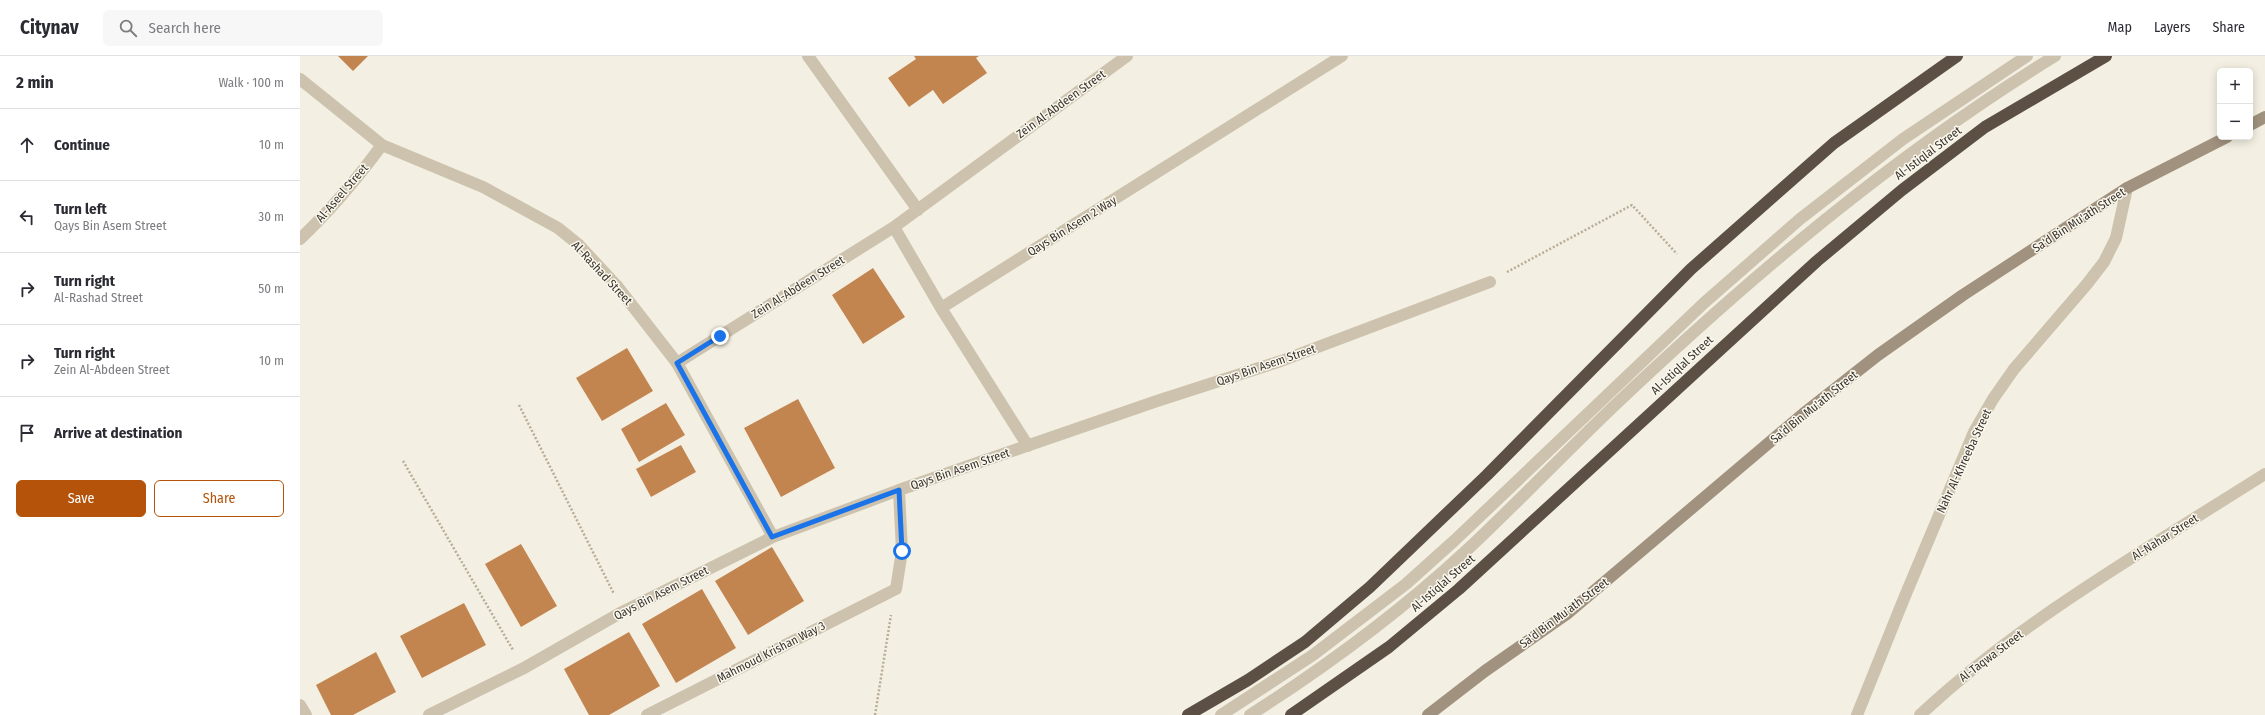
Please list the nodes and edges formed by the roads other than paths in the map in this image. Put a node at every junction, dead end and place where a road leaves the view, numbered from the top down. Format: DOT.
graph roads {
  1 [pos="808,56"];
  2 [pos="1127,56"];
  3 [pos="1342,56"];
  4 [pos="1957,56"];
  5 [pos="2027,56"];
  6 [pos="2055,56"];
  7 [pos="2106,56"];
  8 [pos="300,79"];
  9 [pos="2265,117"];
  10 [pos="2253,123"];
  11 [pos="2221,140"];
  12 [pos="382,145"];
  13 [pos="2127,188"];
  14 [pos="918,210"];
  15 [pos="894,227"];
  16 [pos="300,239"];
  17 [pos="1490,282"];
  18 [pos="941,308"];
  19 [pos="677,363"];
  20 [pos="1028,446"];
  21 [pos="2265,474"];
  22 [pos="899,490"];
  23 [pos="772,537"];
  24 [pos="2065,600"];
  25 [pos="300,705"];
  26 [pos="306,715"];
  27 [pos="429,715"];
  28 [pos="647,715"];
  29 [pos="1188,715"];
  30 [pos="1221,715"];
  31 [pos="1250,715"];
  32 [pos="1292,715"];
  33 [pos="1428,715"];
  34 [pos="1857,715"];
  35 [pos="1920,715"];
  1 -- 14 [label="street"];
  2 -- 14 [label="street, Zein Al-Abdeen Street"];
  3 -- 18 [label="street, Qays Bin Asem 2 Way"];
  4 -- 29 [label="highway"];
  5 -- 30 [label="street"];
  6 -- 31 [label="street"];
  7 -- 32 [label="highway, Al-Istiqlal Street"];
  8 -- 12 [label="street, Al-Rashad Street"];
  9 -- 10 [label="street"];
  11 -- 13 [label="street, Sa'd Bin Mu'ath Street"];
  12 -- 16 [label="street, Al-Aseel Street"];
  12 -- 19 [label="street, Al-Rashad Street"];
  13 -- 33 [label="street, Sa'd Bin Mu'ath Street"];
  13 -- 34 [label="street, Nahr Al-Khreeba Street"];
  14 -- 15 [label="street, Zein Al-Abdeen Street"];
  15 -- 18 [label="street"];
  15 -- 19 [label="street, Zein Al-Abdeen Street"];
  17 -- 20 [label="street, Qays Bin Asem Street"];
  18 -- 20 [label="street"];
  19 -- 23 [label="street, Al-Rashad Street"];
  20 -- 22 [label="street, Qays Bin Asem Street"];
  21 -- 24 [label="street, Al-Nahar Street"];
  22 -- 23 [label="street, Qays Bin Asem Street"];
  22 -- 28 [label="street, Mahmoud Krishan Way 3"];
  23 -- 27 [label="street, Qays Bin Asem Street"];
  24 -- 35 [label="street, Al-Taqwa Street"];
  25 -- 26 [label="street"];
}
